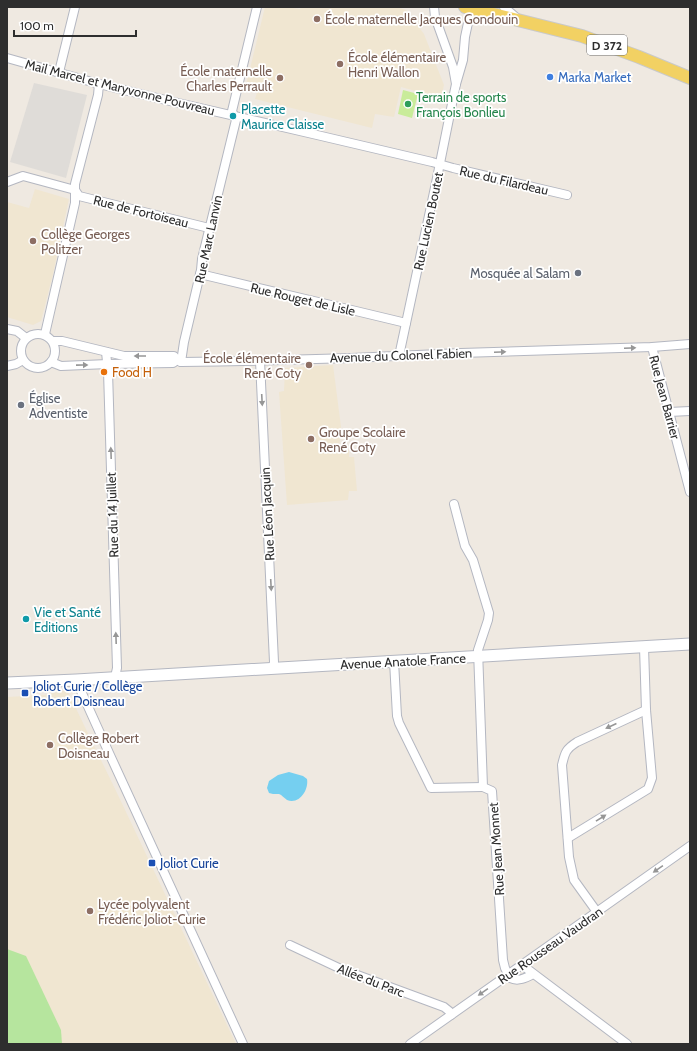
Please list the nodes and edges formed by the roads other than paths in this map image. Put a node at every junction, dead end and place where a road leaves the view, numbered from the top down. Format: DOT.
graph roads {
  1 [pos="75,7"];
  2 [pos="257,7"];
  3 [pos="434,7"];
  4 [pos="504,7"];
  5 [pos="468,8"];
  6 [pos="520,21"];
  7 [pos="7,58"];
  8 [pos="58,72"];
  9 [pos="690,78"];
  10 [pos="98,84"];
  11 [pos="456,84"];
  12 [pos="234,116"];
  13 [pos="440,165"];
  14 [pos="7,182"];
  15 [pos="75,190"];
  16 [pos="568,195"];
  17 [pos="209,228"];
  18 [pos="200,274"];
  19 [pos="406,323"];
  20 [pos="7,329"];
  21 [pos="45,334"];
  22 [pos="26,338"];
  23 [pos="53,341"];
  24 [pos="690,344"];
  25 [pos="652,348"];
  26 [pos="106,352"];
  27 [pos="399,356"];
  28 [pos="24,360"];
  29 [pos="179,361"];
  30 [pos="260,361"];
  31 [pos="51,362"];
  32 [pos="111,364"];
  33 [pos="7,366"];
  34 [pos="690,411"];
  35 [pos="669,412"];
  36 [pos="690,492"];
  37 [pos="454,504"];
  38 [pos="690,644"];
  39 [pos="644,647"];
  40 [pos="479,656"];
  41 [pos="394,661"];
  42 [pos="274,668"];
  43 [pos="115,677"];
  44 [pos="76,680"];
  45 [pos="7,684"];
  46 [pos="646,710"];
  47 [pos="483,787"];
  48 [pos="568,838"];
  49 [pos="690,846"];
  50 [pos="597,912"];
  51 [pos="290,945"];
  52 [pos="522,965"];
  53 [pos="533,974"];
  54 [pos="508,975"];
  55 [pos="451,1015"];
  56 [pos="243,1044"];
  57 [pos="410,1044"];
  58 [pos="627,1044"];
  1 -- 8 [label="street"];
  2 -- 12 [label="street, Rue Marc Lanvin"];
  3 -- 11 [label="street"];
  4 -- 6 [label="street"];
  5 -- 6 [label="main road, D 372"];
  5 -- 11 [label="street, Rue Lucien Boutet"];
  6 -- 9 [label="main road, D 372"];
  7 -- 8 [label="street, Mail Marcel et Maryvonne Pouvreau"];
  8 -- 10 [label="street, Mail Marcel et Maryvonne Pouvreau"];
  10 -- 12 [label="street, Mail Marcel et Maryvonne Pouvreau"];
  10 -- 15 [label="street"];
  11 -- 13 [label="street, Rue Lucien Boutet"];
  12 -- 13 [label="street, Mail Marcel et Maryvonne Pouvreau"];
  12 -- 17 [label="street, Rue Marc Lanvin"];
  13 -- 16 [label="street, Rue du Filardeau"];
  13 -- 19 [label="street, Rue Lucien Boutet"];
  14 -- 15 [label="street, Rue de Fortoiseau"];
  15 -- 17 [label="street, Rue de Fortoiseau"];
  15 -- 21 [label="street"];
  17 -- 18 [label="street, Rue Marc Lanvin"];
  18 -- 19 [label="street, Rue Rouget de Lisle"];
  18 -- 29 [label="street, Rue Marc Lanvin"];
  19 -- 27 [label="street, Rue Lucien Boutet"];
  20 -- 22 [label="street"];
  21 -- 22 [label="street"];
  21 -- 23 [label="street"];
  22 -- 28 [label="street"];
  23 -- 26 [label="street"];
  23 -- 31 [label="street"];
  24 -- 25 [label="street, Avenue du Colonel Fabien"];
  27 -- 25 [label="street, Avenue du Colonel Fabien, one-way"];
  25 -- 35 [label="street, Rue Jean Barrier"];
  29 -- 26 [label="street, one-way"];
  26 -- 32 [label="street, Rue du 14 Juillet"];
  27 -- 30 [label="street, Avenue du Colonel Fabien"];
  28 -- 31 [label="street"];
  28 -- 33 [label="street"];
  29 -- 30 [label="street, Avenue du Colonel Fabien"];
  29 -- 32 [label="street, Avenue du Colonel Fabien"];
  30 -- 42 [label="street, Rue Léon Jacquin, one-way"];
  31 -- 32 [label="street, Avenue du Colonel Fabien, one-way"];
  43 -- 32 [label="street, Rue du 14 Juillet, one-way"];
  34 -- 35 [label="street"];
  35 -- 36 [label="street, Rue Jean Barrier"];
  37 -- 40 [label="street, Rue Jean Monnet"];
  38 -- 39 [label="main road, Avenue Anatole France"];
  39 -- 40 [label="main road, Avenue Anatole France"];
  39 -- 46 [label="street"];
  40 -- 41 [label="main road, Avenue Anatole France"];
  40 -- 47 [label="street, Rue Jean Monnet"];
  41 -- 42 [label="main road, Avenue Anatole France"];
  41 -- 47 [label="street"];
  42 -- 43 [label="main road, Avenue Anatole France"];
  43 -- 44 [label="main road, Avenue Anatole France"];
  44 -- 45 [label="main road, Avenue Anatole France"];
  44 -- 56 [label="street"];
  48 -- 46 [label="street, one-way"];
  46 -- 48 [label="street, one-way"];
  47 -- 54 [label="street, Rue Jean Monnet"];
  48 -- 50 [label="street"];
  49 -- 50 [label="street, Rue Rousseau Vaudran, one-way"];
  50 -- 52 [label="street, Rue Rousseau Vaudran"];
  51 -- 55 [label="street, Allée du Parc"];
  52 -- 53 [label="street"];
  52 -- 54 [label="street, Rue Rousseau Vaudran"];
  53 -- 54 [label="street"];
  53 -- 58 [label="street"];
  54 -- 55 [label="street, Rue Rousseau Vaudran, one-way"];
  55 -- 57 [label="street, Rue Rousseau Vaudran"];
}
